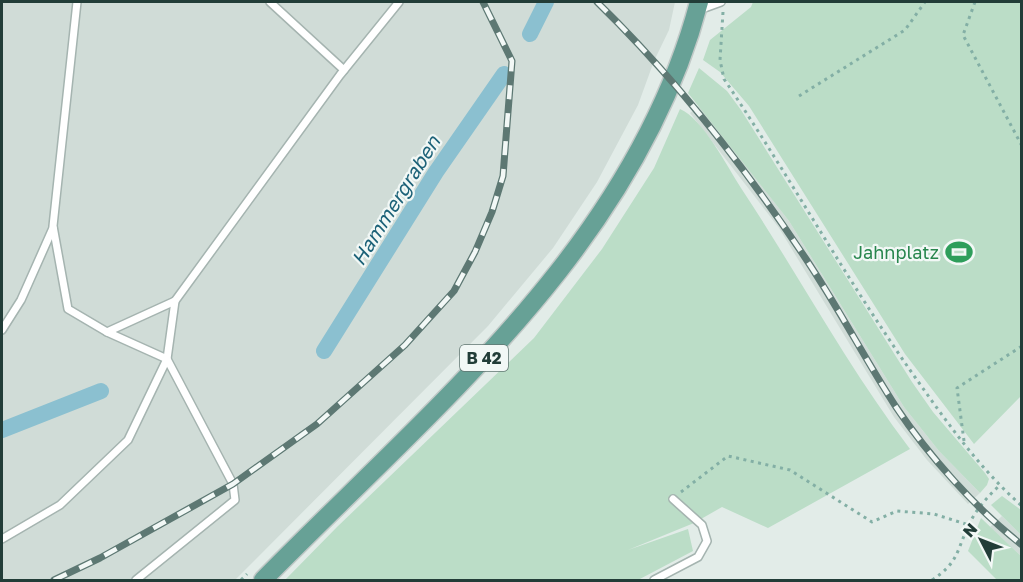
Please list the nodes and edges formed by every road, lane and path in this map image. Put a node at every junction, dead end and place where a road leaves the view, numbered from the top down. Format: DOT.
graph roads {
  1 [pos="77,2"];
  2 [pos="270,2"];
  3 [pos="399,2"];
  4 [pos="722,2"];
  5 [pos="925,2"];
  6 [pos="975,2"];
  7 [pos="698,6"];
  8 [pos="344,70"];
  9 [pos="799,96"];
  10 [pos="1022,146"];
  11 [pos="53,226"];
  12 [pos="175,301"];
  13 [pos="2,330"];
  14 [pos="107,332"];
  15 [pos="1022,346"];
  16 [pos="167,359"];
  17 [pos="964,442"];
  18 [pos="1000,485"];
  19 [pos="673,499"];
  20 [pos="1022,506"];
  21 [pos="969,525"];
  22 [pos="2,539"];
  23 [pos="256,576"];
  24 [pos="136,580"];
  25 [pos="241,580"];
  26 [pos="654,580"];
  27 [pos="933,580"];
  1 -- 11 [label="lane"];
  2 -- 8 [label="lane"];
  3 -- 8 [label="lane"];
  4 -- 7 [label="lane"];
  4 -- 17 [label="path"];
  5 -- 9 [label="path"];
  6 -- 10 [label="path"];
  7 -- 23 [label="main road, B 42"];
  8 -- 12 [label="lane"];
  11 -- 13 [label="lane"];
  11 -- 14 [label="lane"];
  12 -- 14 [label="lane"];
  12 -- 16 [label="lane"];
  14 -- 16 [label="lane"];
  15 -- 17 [label="path"];
  16 -- 22 [label="lane"];
  16 -- 24 [label="lane"];
  17 -- 18 [label="path"];
  18 -- 20 [label="path"];
  18 -- 21 [label="path"];
  19 -- 21 [label="path"];
  19 -- 26 [label="lane"];
  21 -- 27 [label="path"];
  23 -- 25 [label="path"];
}
